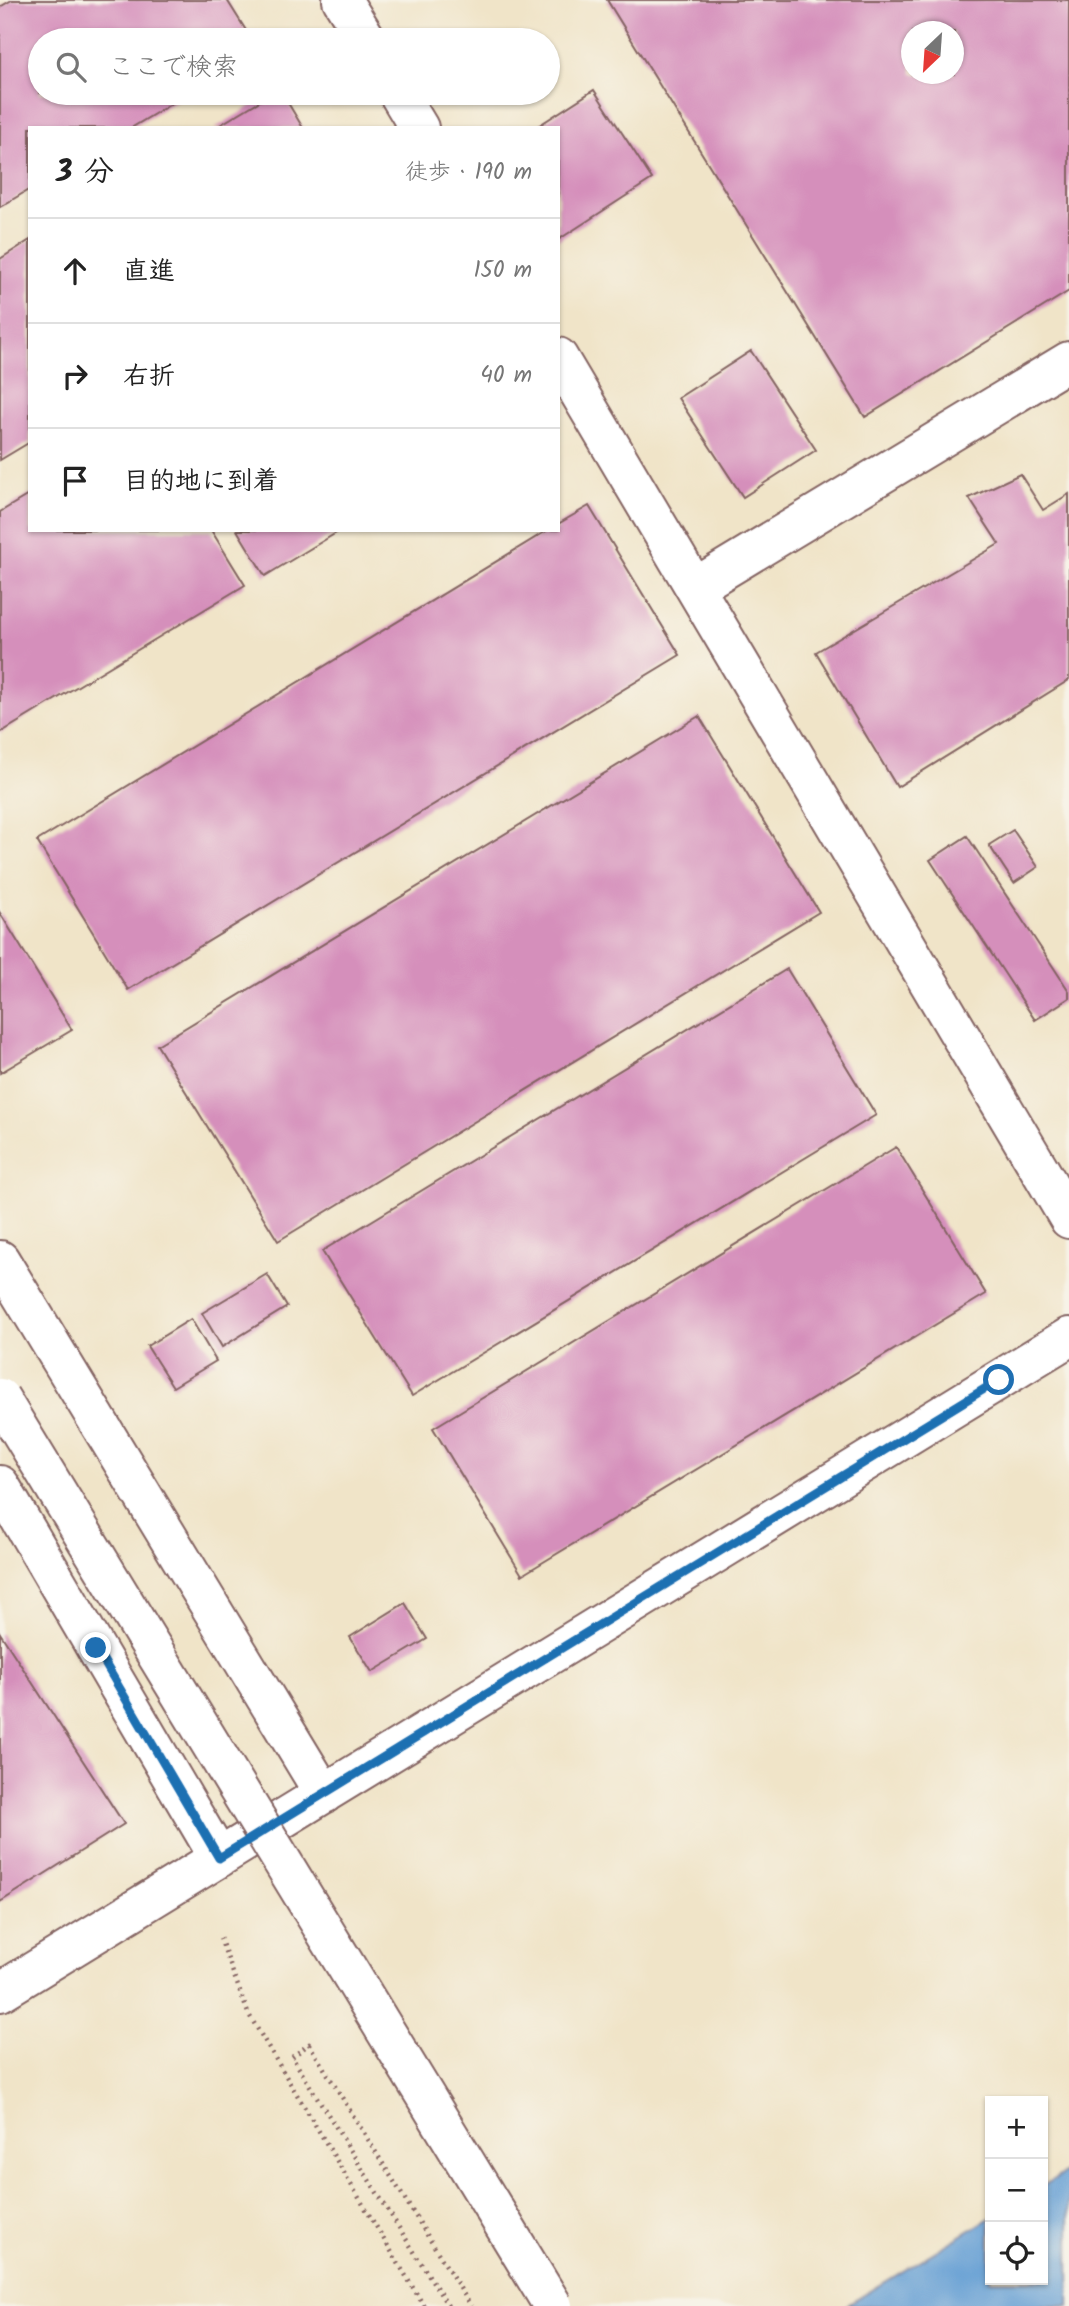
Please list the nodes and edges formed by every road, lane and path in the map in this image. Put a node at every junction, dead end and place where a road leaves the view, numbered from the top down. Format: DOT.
graph roads {
  1 [pos="342,0"];
  2 [pos="359,28"];
  3 [pos="405,105"];
  4 [pos="418,126"];
  5 [pos="560,360"];
  6 [pos="1069,361"];
  7 [pos="697,586"];
  8 [pos="1069,1219"];
  9 [pos="0,1260"];
  10 [pos="1069,1337"];
  11 [pos="0,1398"];
  12 [pos="0,1485"];
  13 [pos="324,1794"];
  14 [pos="219,1858"];
  15 [pos="220,1938"];
  16 [pos="0,1992"];
  17 [pos="424,2306"];
  18 [pos="448,2306"];
  19 [pos="471,2306"];
  20 [pos="553,2306"];
  1 -- 2 [label="street"];
  3 -- 4 [label="street"];
  5 -- 7 [label="street"];
  6 -- 7 [label="street"];
  7 -- 8 [label="street"];
  9 -- 13 [label="street"];
  10 -- 13 [label="street"];
  11 -- 20 [label="street, bridge"];
  12 -- 14 [label="street"];
  13 -- 14 [label="street"];
  14 -- 16 [label="street"];
  15 -- 17 [label="path"];
  18 -- 19 [label="path"];
}
